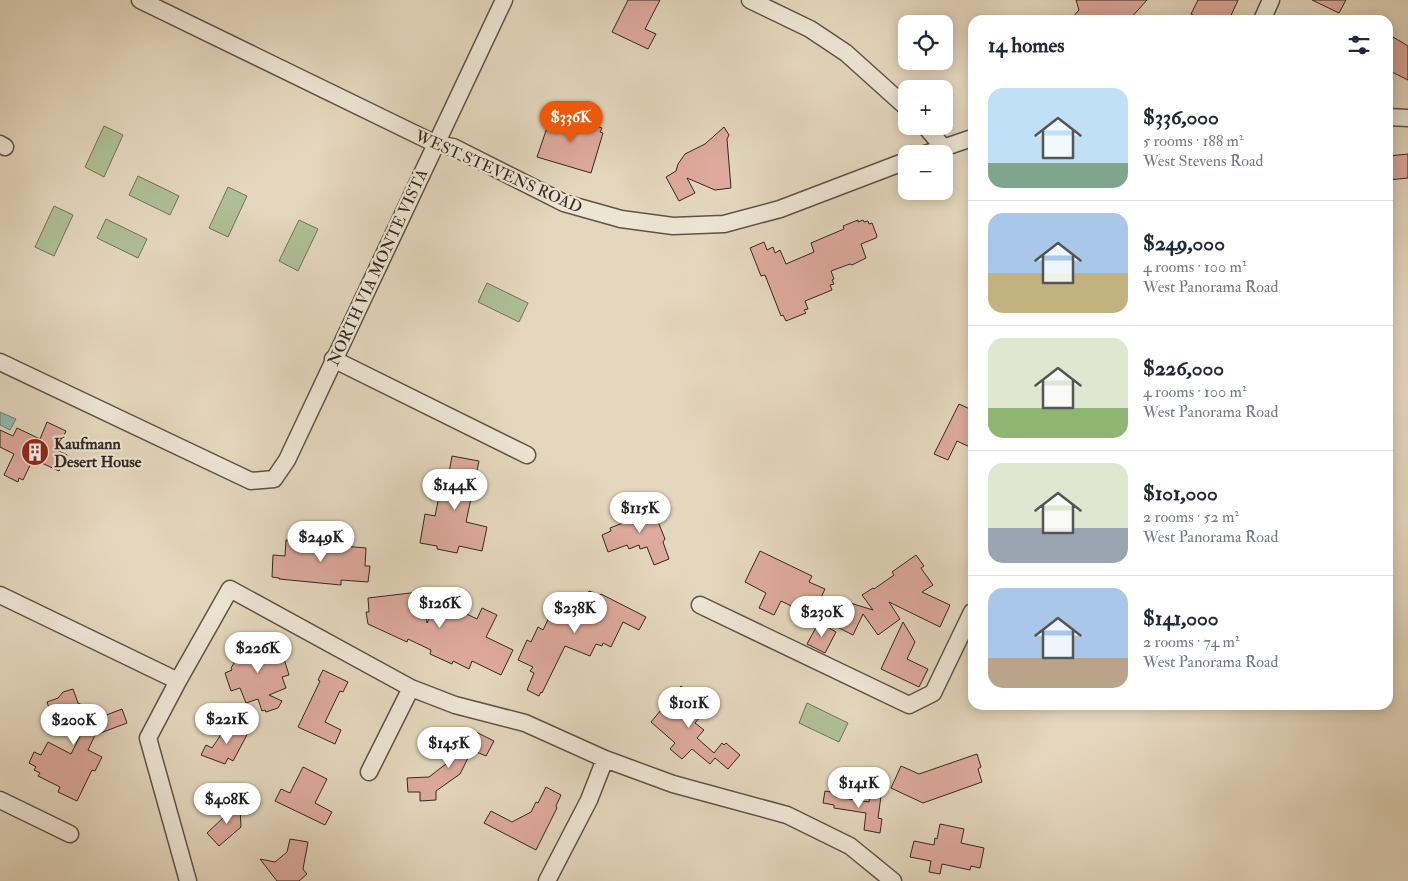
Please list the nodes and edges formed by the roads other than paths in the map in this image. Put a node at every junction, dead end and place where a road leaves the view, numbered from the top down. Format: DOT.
graph roads {
  1 [pos="140,0"];
  2 [pos="504,0"];
  3 [pos="750,0"];
  4 [pos="1271,0"];
  5 [pos="1264,15"];
  6 [pos="898,100"];
  7 [pos="1393,117"];
  8 [pos="1408,118"];
  9 [pos="932,135"];
  10 [pos="968,139"];
  11 [pos="436,144"];
  12 [pos="940,145"];
  13 [pos="949,145"];
  14 [pos="898,164"];
  15 [pos="333,359"];
  16 [pos="0,362"];
  17 [pos="527,455"];
  18 [pos="0,595"];
  19 [pos="700,605"];
  20 [pos="968,620"];
  21 [pos="178,681"];
  22 [pos="410,688"];
  23 [pos="605,759"];
  24 [pos="369,772"];
  25 [pos="0,800"];
  26 [pos="70,834"];
  27 [pos="188,881"];
  28 [pos="547,881"];
  29 [pos="893,881"];
  1 -- 11 [label="street, WEST STEVENS ROAD"];
  2 -- 11 [label="street, NORTH VIA MONTE VISTA"];
  3 -- 6 [label="street"];
  4 -- 5 [label="street"];
  7 -- 8 [label="street"];
  9 -- 12 [label="street"];
  10 -- 13 [label="street"];
  11 -- 14 [label="street, WEST STEVENS ROAD"];
  11 -- 15 [label="street, NORTH VIA MONTE VISTA"];
  15 -- 16 [label="street, NORTH VIA MONTE VISTA"];
  15 -- 17 [label="street"];
  18 -- 21 [label="street"];
  19 -- 20 [label="street"];
  21 -- 22 [label="street"];
  21 -- 27 [label="street"];
  22 -- 23 [label="street"];
  22 -- 24 [label="street"];
  23 -- 28 [label="street"];
  23 -- 29 [label="street"];
  25 -- 26 [label="street"];
}
